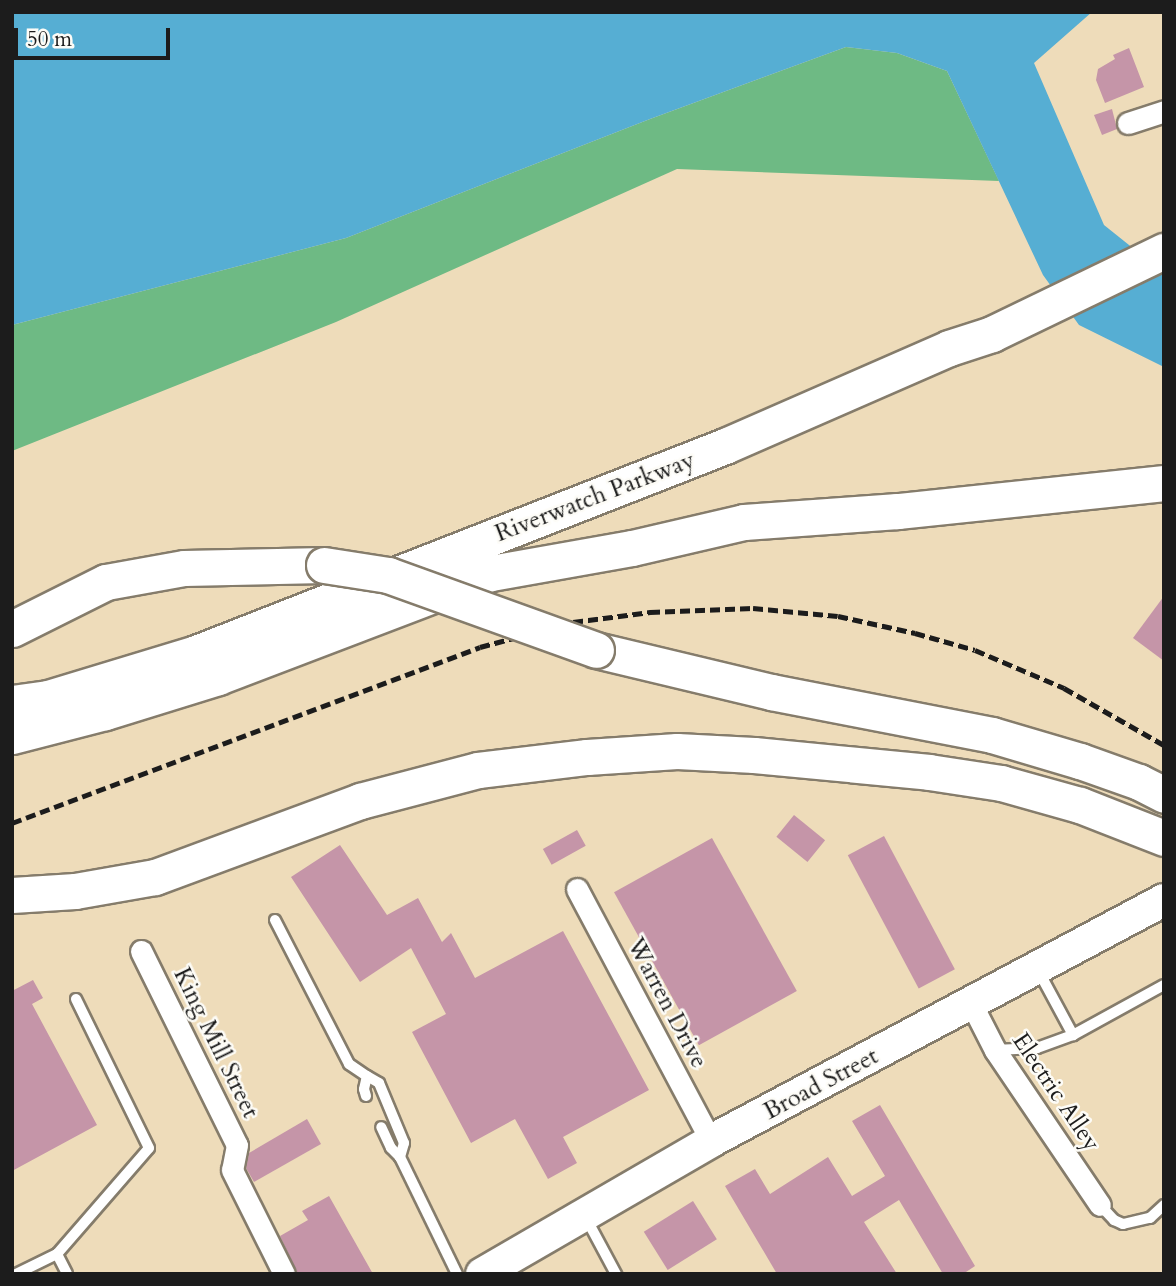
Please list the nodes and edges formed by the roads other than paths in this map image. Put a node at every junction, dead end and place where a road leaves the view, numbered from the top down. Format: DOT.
graph roads {
  1 [pos="1164,111"];
  2 [pos="1128,122"];
  3 [pos="1164,251"];
  4 [pos="1164,483"];
  5 [pos="12,629"];
  6 [pos="12,704"];
  7 [pos="12,736"];
  8 [pos="1164,795"];
  9 [pos="1164,838"];
  10 [pos="577,889"];
  11 [pos="12,895"];
  12 [pos="1164,900"];
  13 [pos="275,919"];
  14 [pos="141,951"];
  15 [pos="1038,969"];
  16 [pos="1164,985"];
  17 [pos="76,999"];
  18 [pos="972,1005"];
  19 [pos="1073,1035"];
  20 [pos="995,1050"];
  21 [pos="367,1076"];
  22 [pos="366,1096"];
  23 [pos="381,1127"];
  24 [pos="711,1141"];
  25 [pos="400,1157"];
  26 [pos="1100,1205"];
  27 [pos="1164,1205"];
  28 [pos="585,1216"];
  29 [pos="57,1254"];
  30 [pos="16,1274"];
  31 [pos="67,1274"];
  32 [pos="284,1274"];
  33 [pos="457,1274"];
  34 [pos="482,1274"];
  35 [pos="616,1274"];
  1 -- 2 [label="street"];
  3 -- 6 [label="main road, Riverwatch Parkway"];
  4 -- 7 [label="main road, Riverwatch Parkway"];
  5 -- 8 [label="main road, bridge"];
  9 -- 11 [label="main road"];
  10 -- 24 [label="street, Warren Drive"];
  12 -- 15 [label="main road, Broad Street"];
  13 -- 21 [label="lane"];
  14 -- 32 [label="street, King Mill Street"];
  15 -- 18 [label="main road, Broad Street"];
  15 -- 19 [label="lane"];
  16 -- 19 [label="lane"];
  17 -- 29 [label="lane"];
  18 -- 20 [label="street, Electric Alley"];
  18 -- 24 [label="main road, Broad Street"];
  19 -- 20 [label="lane"];
  20 -- 26 [label="street, Electric Alley"];
  21 -- 22 [label="lane"];
  21 -- 25 [label="lane"];
  23 -- 25 [label="lane"];
  24 -- 28 [label="main road, Broad Street"];
  25 -- 33 [label="lane"];
  26 -- 27 [label="lane"];
  28 -- 34 [label="main road, Broad Street"];
  28 -- 35 [label="lane"];
  29 -- 30 [label="lane"];
  29 -- 31 [label="lane"];
}
